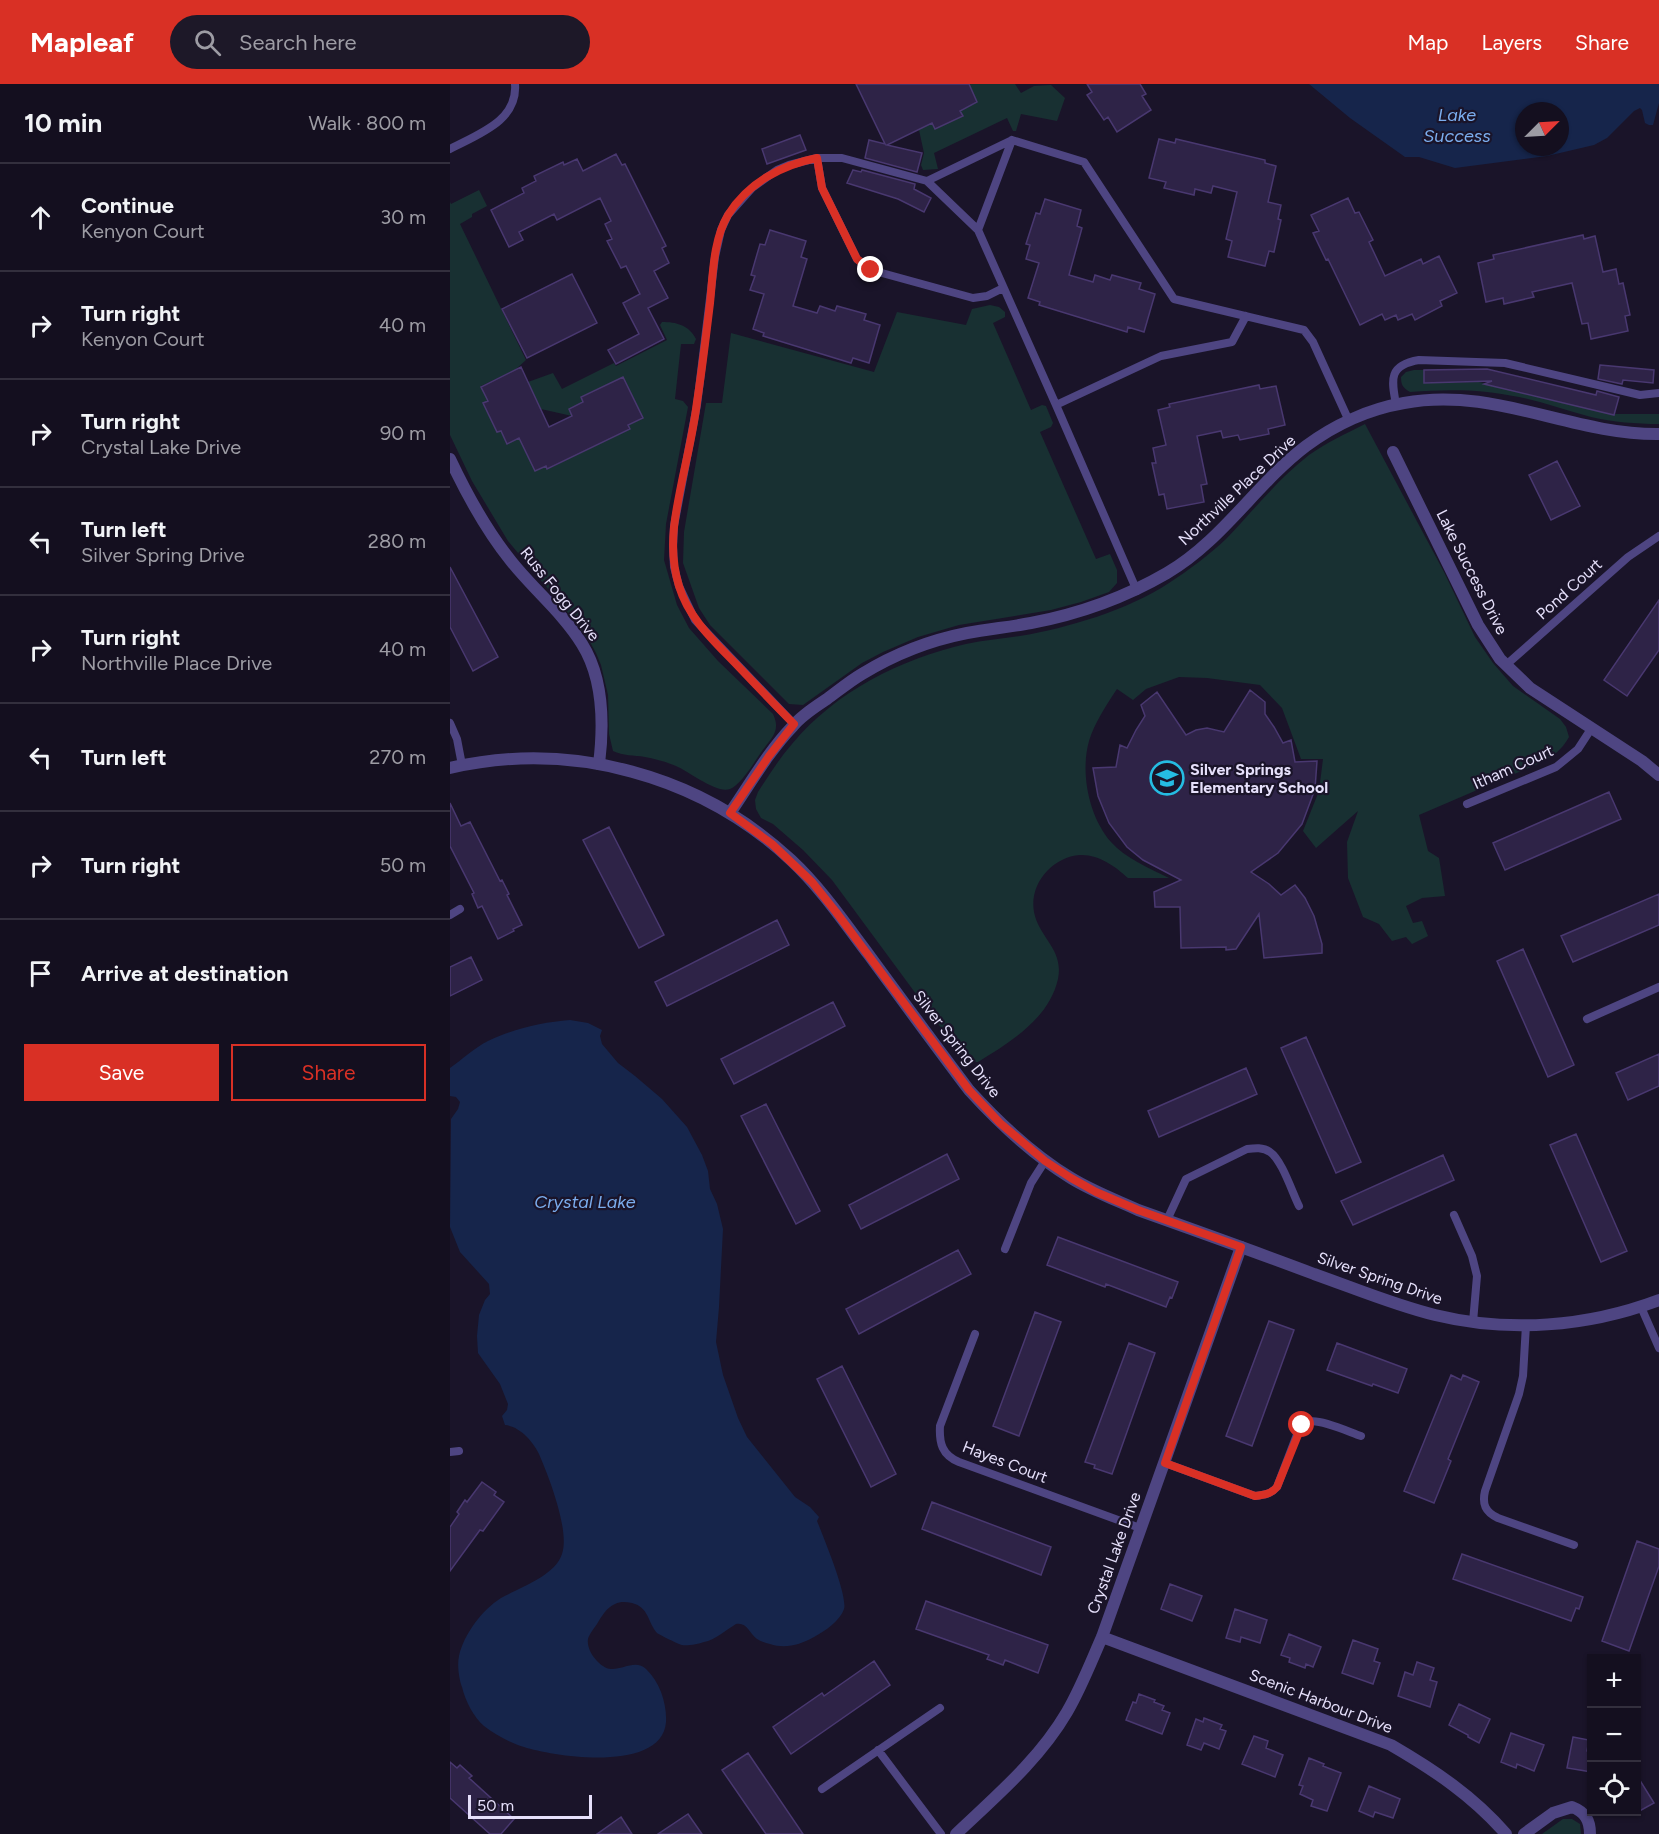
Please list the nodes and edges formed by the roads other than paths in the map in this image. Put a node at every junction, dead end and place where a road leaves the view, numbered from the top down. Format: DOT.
graph roads {
  1 [pos="515,84"];
  2 [pos="1012,140"];
  3 [pos="450,148"];
  4 [pos="817,158"];
  5 [pos="927,181"];
  6 [pos="978,230"];
  7 [pos="1003,288"];
  8 [pos="1246,316"];
  9 [pos="1659,393"];
  10 [pos="1396,404"];
  11 [pos="1056,405"];
  12 [pos="1349,421"];
  13 [pos="1659,434"];
  14 [pos="1393,452"];
  15 [pos="450,459"];
  16 [pos="1657,537"];
  17 [pos="1137,591"];
  18 [pos="1506,665"];
  19 [pos="450,723"];
  20 [pos="794,724"];
  21 [pos="1591,729"];
  22 [pos="599,764"];
  23 [pos="456,766"];
  24 [pos="1659,775"];
  25 [pos="1467,804"];
  26 [pos="730,813"];
  27 [pos="460,909"];
  28 [pos="450,915"];
  29 [pos="1659,987"];
  30 [pos="1587,1019"];
  31 [pos="1045,1161"];
  32 [pos="1299,1206"];
  33 [pos="1454,1215"];
  34 [pos="1167,1220"];
  35 [pos="1241,1247"];
  36 [pos="1005,1249"];
  37 [pos="1659,1300"];
  38 [pos="1641,1306"];
  39 [pos="1473,1322"];
  40 [pos="1526,1325"];
  41 [pos="975,1334"];
  42 [pos="1659,1348"];
  43 [pos="1361,1436"];
  44 [pos="1165,1463"];
  45 [pos="1140,1528"];
  46 [pos="1574,1545"];
  47 [pos="1102,1637"];
  48 [pos="940,1708"];
  49 [pos="878,1749"];
  50 [pos="822,1789"];
  51 [pos="941,1834"];
  52 [pos="956,1834"];
  53 [pos="1506,1834"];
  54 [pos="1524,1834"];
  55 [pos="1590,1834"];
  1 -- 3 [label="lane"];
  2 -- 5 [label="lane"];
  2 -- 6 [label="lane"];
  2 -- 8 [label="lane"];
  4 -- 5 [label="lane"];
  4 -- 7 [label="lane"];
  4 -- 20 [label="lane"];
  5 -- 6 [label="lane"];
  6 -- 7 [label="lane"];
  7 -- 11 [label="lane"];
  8 -- 11 [label="lane"];
  8 -- 12 [label="lane"];
  9 -- 10 [label="lane"];
  10 -- 12 [label="street, Northville Place Drive"];
  10 -- 13 [label="street, Northville Place Drive"];
  11 -- 17 [label="lane"];
  12 -- 17 [label="street, Northville Place Drive"];
  14 -- 18 [label="street, Lake Success Drive"];
  15 -- 22 [label="street, Russ Fogg Drive"];
  16 -- 18 [label="lane, Pond Court"];
  17 -- 20 [label="street, Northville Place Drive"];
  18 -- 21 [label="street, Lake Success Drive"];
  19 -- 23 [label="lane"];
  20 -- 26 [label="street, Northville Place Drive"];
  21 -- 24 [label="street, Lake Success Drive"];
  21 -- 25 [label="lane, Itham Court"];
  22 -- 23 [label="street, Silver Spring Drive"];
  22 -- 26 [label="street, Silver Spring Drive"];
  26 -- 31 [label="street, Silver Spring Drive"];
  27 -- 28 [label="lane"];
  29 -- 30 [label="lane"];
  31 -- 34 [label="street, Silver Spring Drive"];
  31 -- 36 [label="lane"];
  32 -- 34 [label="lane"];
  33 -- 39 [label="lane"];
  34 -- 35 [label="street, Silver Spring Drive"];
  35 -- 39 [label="street, Silver Spring Drive"];
  35 -- 44 [label="street, Crystal Lake Drive"];
  37 -- 38 [label="street, Silver Spring Drive"];
  38 -- 40 [label="street, Silver Spring Drive"];
  38 -- 42 [label="lane"];
  39 -- 40 [label="street, Silver Spring Drive"];
  40 -- 46 [label="lane"];
  41 -- 45 [label="lane, Hayes Court"];
  43 -- 44 [label="lane"];
  44 -- 45 [label="street, Crystal Lake Drive"];
  45 -- 47 [label="street, Crystal Lake Drive"];
  47 -- 52 [label="street, Crystal Lake Drive"];
  47 -- 53 [label="street, Scenic Harbour Drive"];
  48 -- 49 [label="lane"];
  49 -- 50 [label="lane"];
  49 -- 51 [label="lane"];
  54 -- 55 [label="street"];
}
